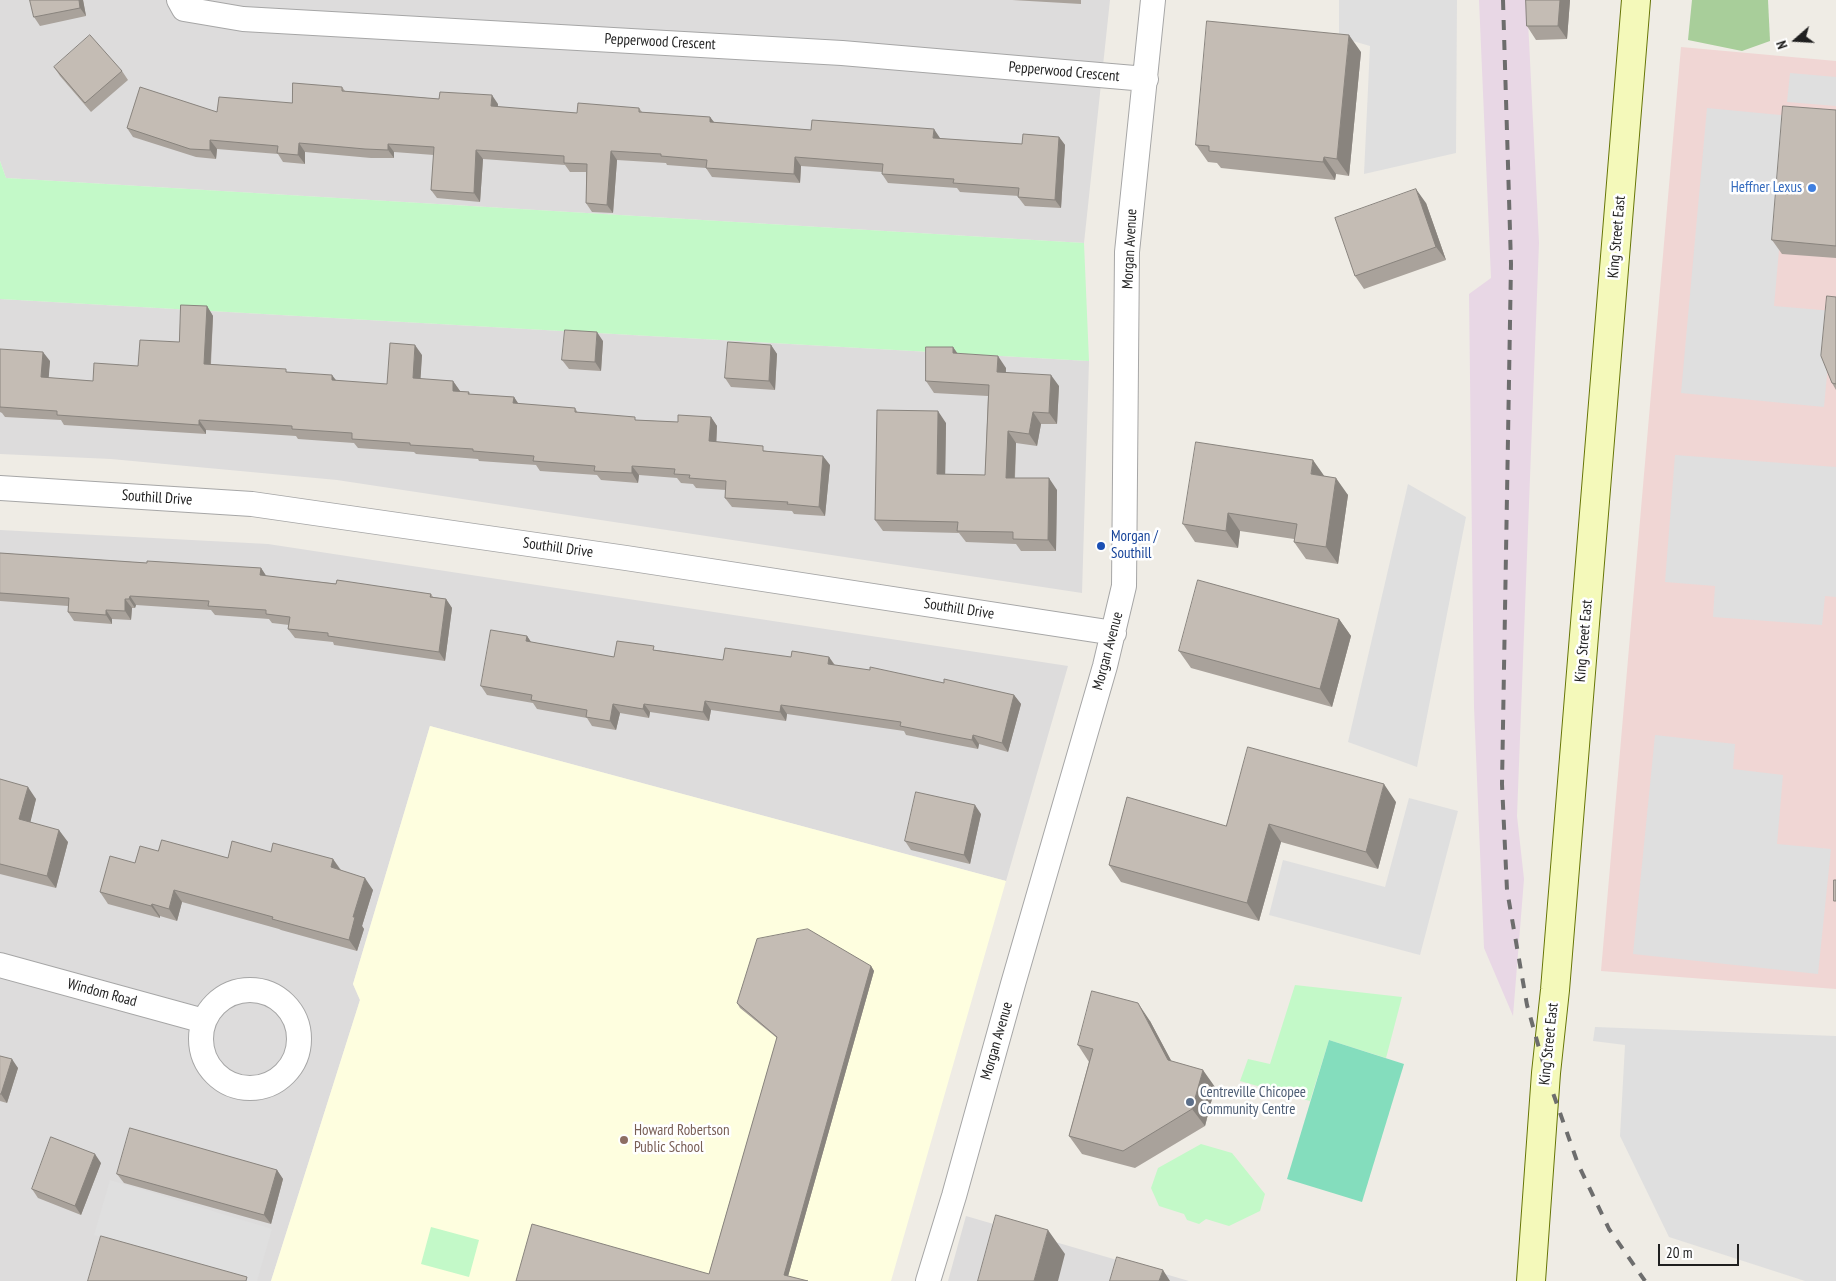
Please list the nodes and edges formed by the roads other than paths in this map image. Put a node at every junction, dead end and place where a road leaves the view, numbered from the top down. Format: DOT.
graph roads {
  1 [pos="179,0"];
  2 [pos="1153,0"];
  3 [pos="1636,0"];
  4 [pos="1146,79"];
  5 [pos="0,488"];
  6 [pos="1114,633"];
  7 [pos="0,966"];
  8 [pos="204,1021"];
  9 [pos="928,1281"];
  10 [pos="1531,1281"];
  1 -- 4 [label="street, Pepperwood Crescent"];
  2 -- 4 [label="street, Morgan Avenue"];
  3 -- 10 [label="main road, King Street East"];
  4 -- 6 [label="street, Morgan Avenue"];
  5 -- 6 [label="street, Southill Drive"];
  6 -- 9 [label="street, Morgan Avenue"];
  7 -- 8 [label="street, Windom Road"];
  8 -- 8 [label="street"];
}
